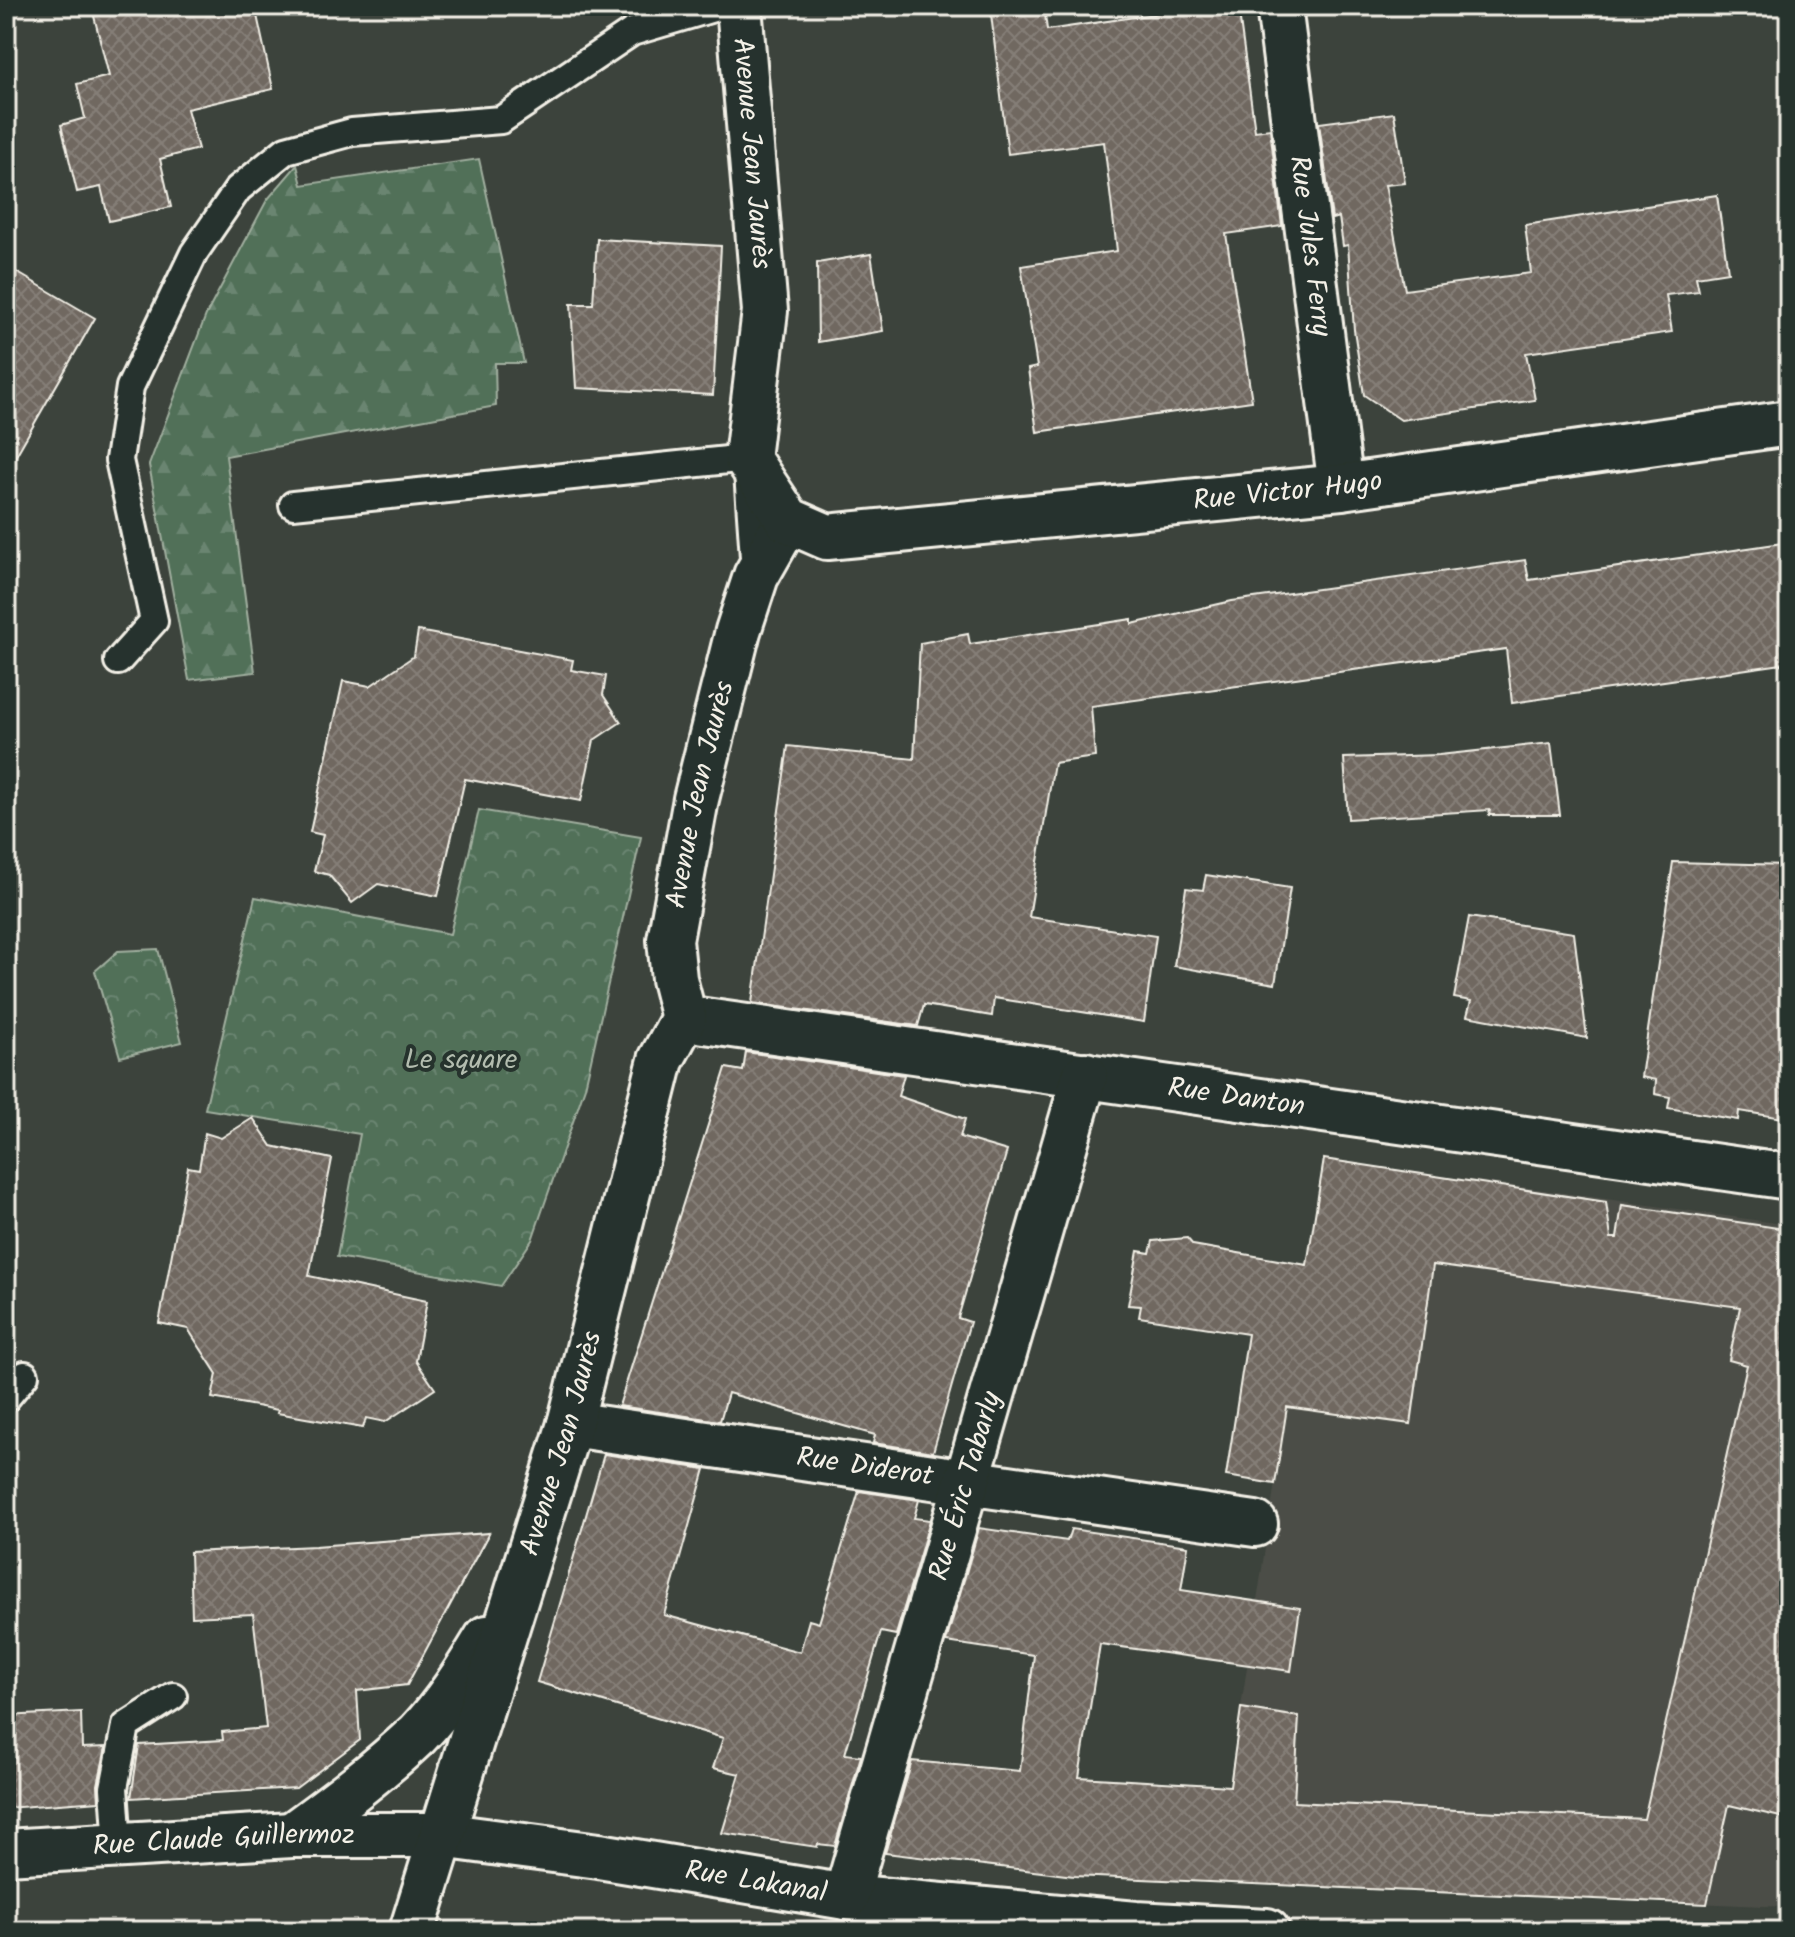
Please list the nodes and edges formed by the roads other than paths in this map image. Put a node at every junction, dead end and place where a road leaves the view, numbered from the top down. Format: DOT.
graph roads {
  1 [pos="720,6"];
  2 [pos="739,6"];
  3 [pos="1279,6"];
  4 [pos="1789,423"];
  5 [pos="747,458"];
  6 [pos="1341,487"];
  7 [pos="293,505"];
  8 [pos="788,520"];
  9 [pos="756,576"];
  10 [pos="118,661"];
  11 [pos="684,1018"];
  12 [pos="1085,1075"];
  13 [pos="1789,1177"];
  14 [pos="25,1375"];
  15 [pos="6,1398"];
  16 [pos="570,1424"];
  17 [pos="967,1481"];
  18 [pos="1255,1524"];
  19 [pos="519,1585"];
  20 [pos="173,1696"];
  21 [pos="292,1835"];
  22 [pos="440,1835"];
  23 [pos="118,1846"];
  24 [pos="6,1852"];
  25 [pos="846,1897"];
  26 [pos="412,1931"];
  27 [pos="1267,1931"];
  1 -- 10 [label="lane"];
  2 -- 5 [label="street, Avenue Jean Jaurès"];
  3 -- 6 [label="street, Rue Jules Ferry"];
  4 -- 6 [label="street, Rue Victor Hugo"];
  5 -- 7 [label="lane"];
  5 -- 8 [label="street"];
  5 -- 9 [label="lane"];
  6 -- 8 [label="street, Rue Victor Hugo"];
  8 -- 9 [label="street, Avenue Jean Jaurès"];
  9 -- 11 [label="street, Avenue Jean Jaurès"];
  11 -- 12 [label="street, Rue Danton"];
  11 -- 16 [label="street, Avenue Jean Jaurès"];
  12 -- 13 [label="street, Rue Danton"];
  12 -- 17 [label="street, Rue Éric Tabarly"];
  14 -- 15 [label="lane"];
  16 -- 17 [label="street, Rue Diderot"];
  16 -- 19 [label="street, Avenue Jean Jaurès"];
  17 -- 18 [label="street, Rue Diderot"];
  17 -- 25 [label="street, Rue Éric Tabarly"];
  19 -- 21 [label="street, Avenue Jean Jaurès"];
  19 -- 22 [label="street, Avenue Jean Jaurès"];
  20 -- 23 [label="lane"];
  21 -- 22 [label="street, Rue Claude Guillermoz"];
  21 -- 23 [label="street, Rue Claude Guillermoz"];
  22 -- 25 [label="street, Rue Lakanal"];
  22 -- 26 [label="street, Avenue Jean Jaurès"];
  23 -- 24 [label="street, Rue Claude Guillermoz"];
  25 -- 27 [label="street, Rue Lakanal"];
}
